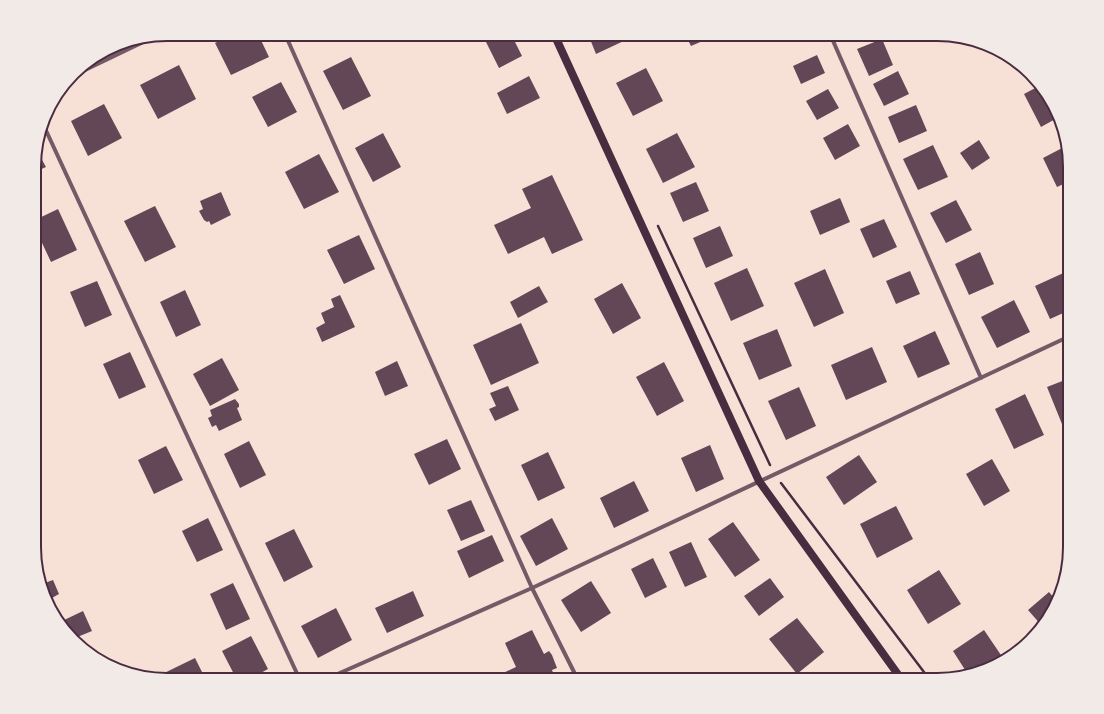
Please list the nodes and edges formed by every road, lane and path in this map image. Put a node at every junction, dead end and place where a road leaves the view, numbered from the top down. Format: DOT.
graph roads {
  1 [pos="288,41"];
  2 [pos="557,41"];
  3 [pos="833,41"];
  4 [pos="135,45"];
  5 [pos="96,63"];
  6 [pos="46,131"];
  7 [pos="656,222"];
  8 [pos="1063,339"];
  9 [pos="981,378"];
  10 [pos="774,474"];
  11 [pos="759,481"];
  12 [pos="532,588"];
  13 [pos="297,673"];
  14 [pos="340,673"];
  15 [pos="574,673"];
  16 [pos="897,673"];
  17 [pos="925,673"];
  1 -- 12 [label="street"];
  2 -- 11 [label="main road"];
  3 -- 9 [label="street"];
  4 -- 5 [label="street"];
  6 -- 13 [label="street"];
  7 -- 10 [label="path"];
  8 -- 9 [label="street"];
  9 -- 10 [label="street"];
  10 -- 11 [label="street"];
  10 -- 17 [label="path"];
  11 -- 12 [label="street"];
  11 -- 16 [label="main road"];
  12 -- 14 [label="street"];
  12 -- 15 [label="street"];
}
